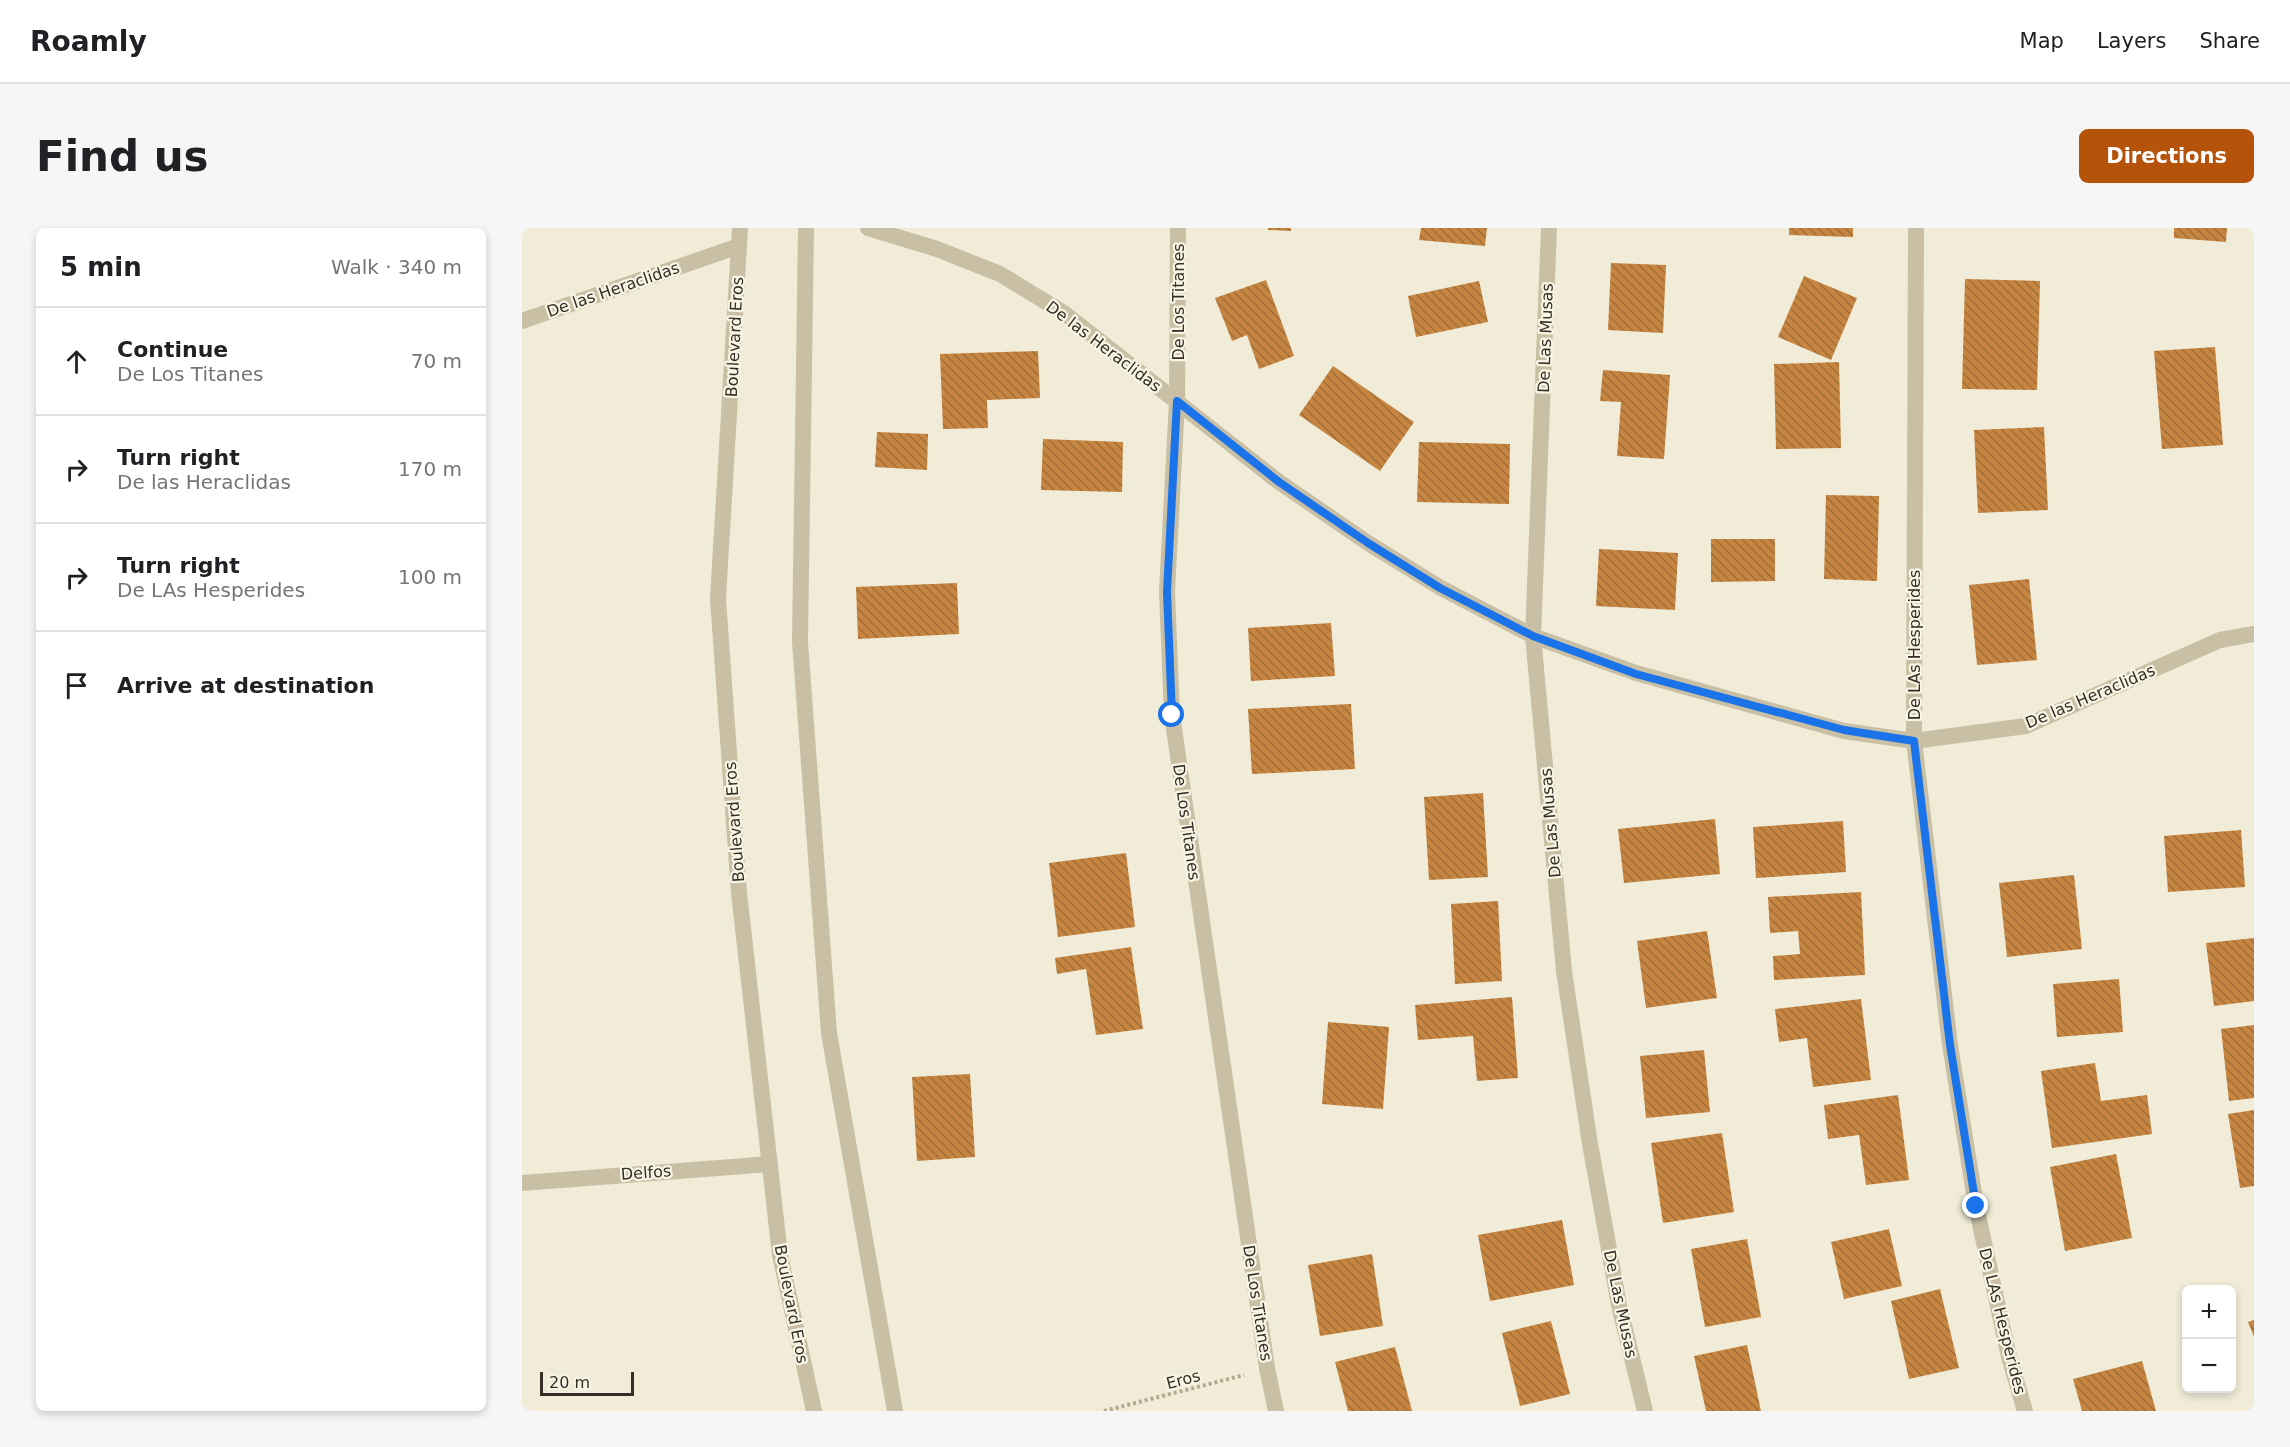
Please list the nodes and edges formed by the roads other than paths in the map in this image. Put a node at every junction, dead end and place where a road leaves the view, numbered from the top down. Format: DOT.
graph roads {
  1 [pos="740,228"];
  2 [pos="806,228"];
  3 [pos="868,228"];
  4 [pos="1178,228"];
  5 [pos="1549,228"];
  6 [pos="1916,228"];
  7 [pos="739,246"];
  8 [pos="522,321"];
  9 [pos="1177,401"];
  10 [pos="2254,634"];
  11 [pos="1533,636"];
  12 [pos="1914,741"];
  13 [pos="770,1164"];
  14 [pos="522,1183"];
  15 [pos="814,1411"];
  16 [pos="895,1411"];
  17 [pos="1276,1411"];
  18 [pos="1645,1411"];
  19 [pos="2025,1411"];
  1 -- 7 [label="street, Boulevard Eros"];
  2 -- 16 [label="street"];
  3 -- 9 [label="street, De las Heraclidas"];
  4 -- 9 [label="street, De Los Titanes"];
  5 -- 11 [label="street, De Las Musas"];
  6 -- 12 [label="street, De LAs Hesperides"];
  7 -- 8 [label="street, De las Heraclidas"];
  7 -- 13 [label="street, Boulevard Eros"];
  9 -- 11 [label="street, De las Heraclidas"];
  9 -- 17 [label="street, De Los Titanes"];
  10 -- 12 [label="street, De las Heraclidas"];
  11 -- 12 [label="street, De las Heraclidas"];
  11 -- 18 [label="street, De Las Musas"];
  12 -- 19 [label="street, De LAs Hesperides"];
  13 -- 14 [label="street, Delfos"];
  13 -- 15 [label="street, Boulevard Eros"];
}
